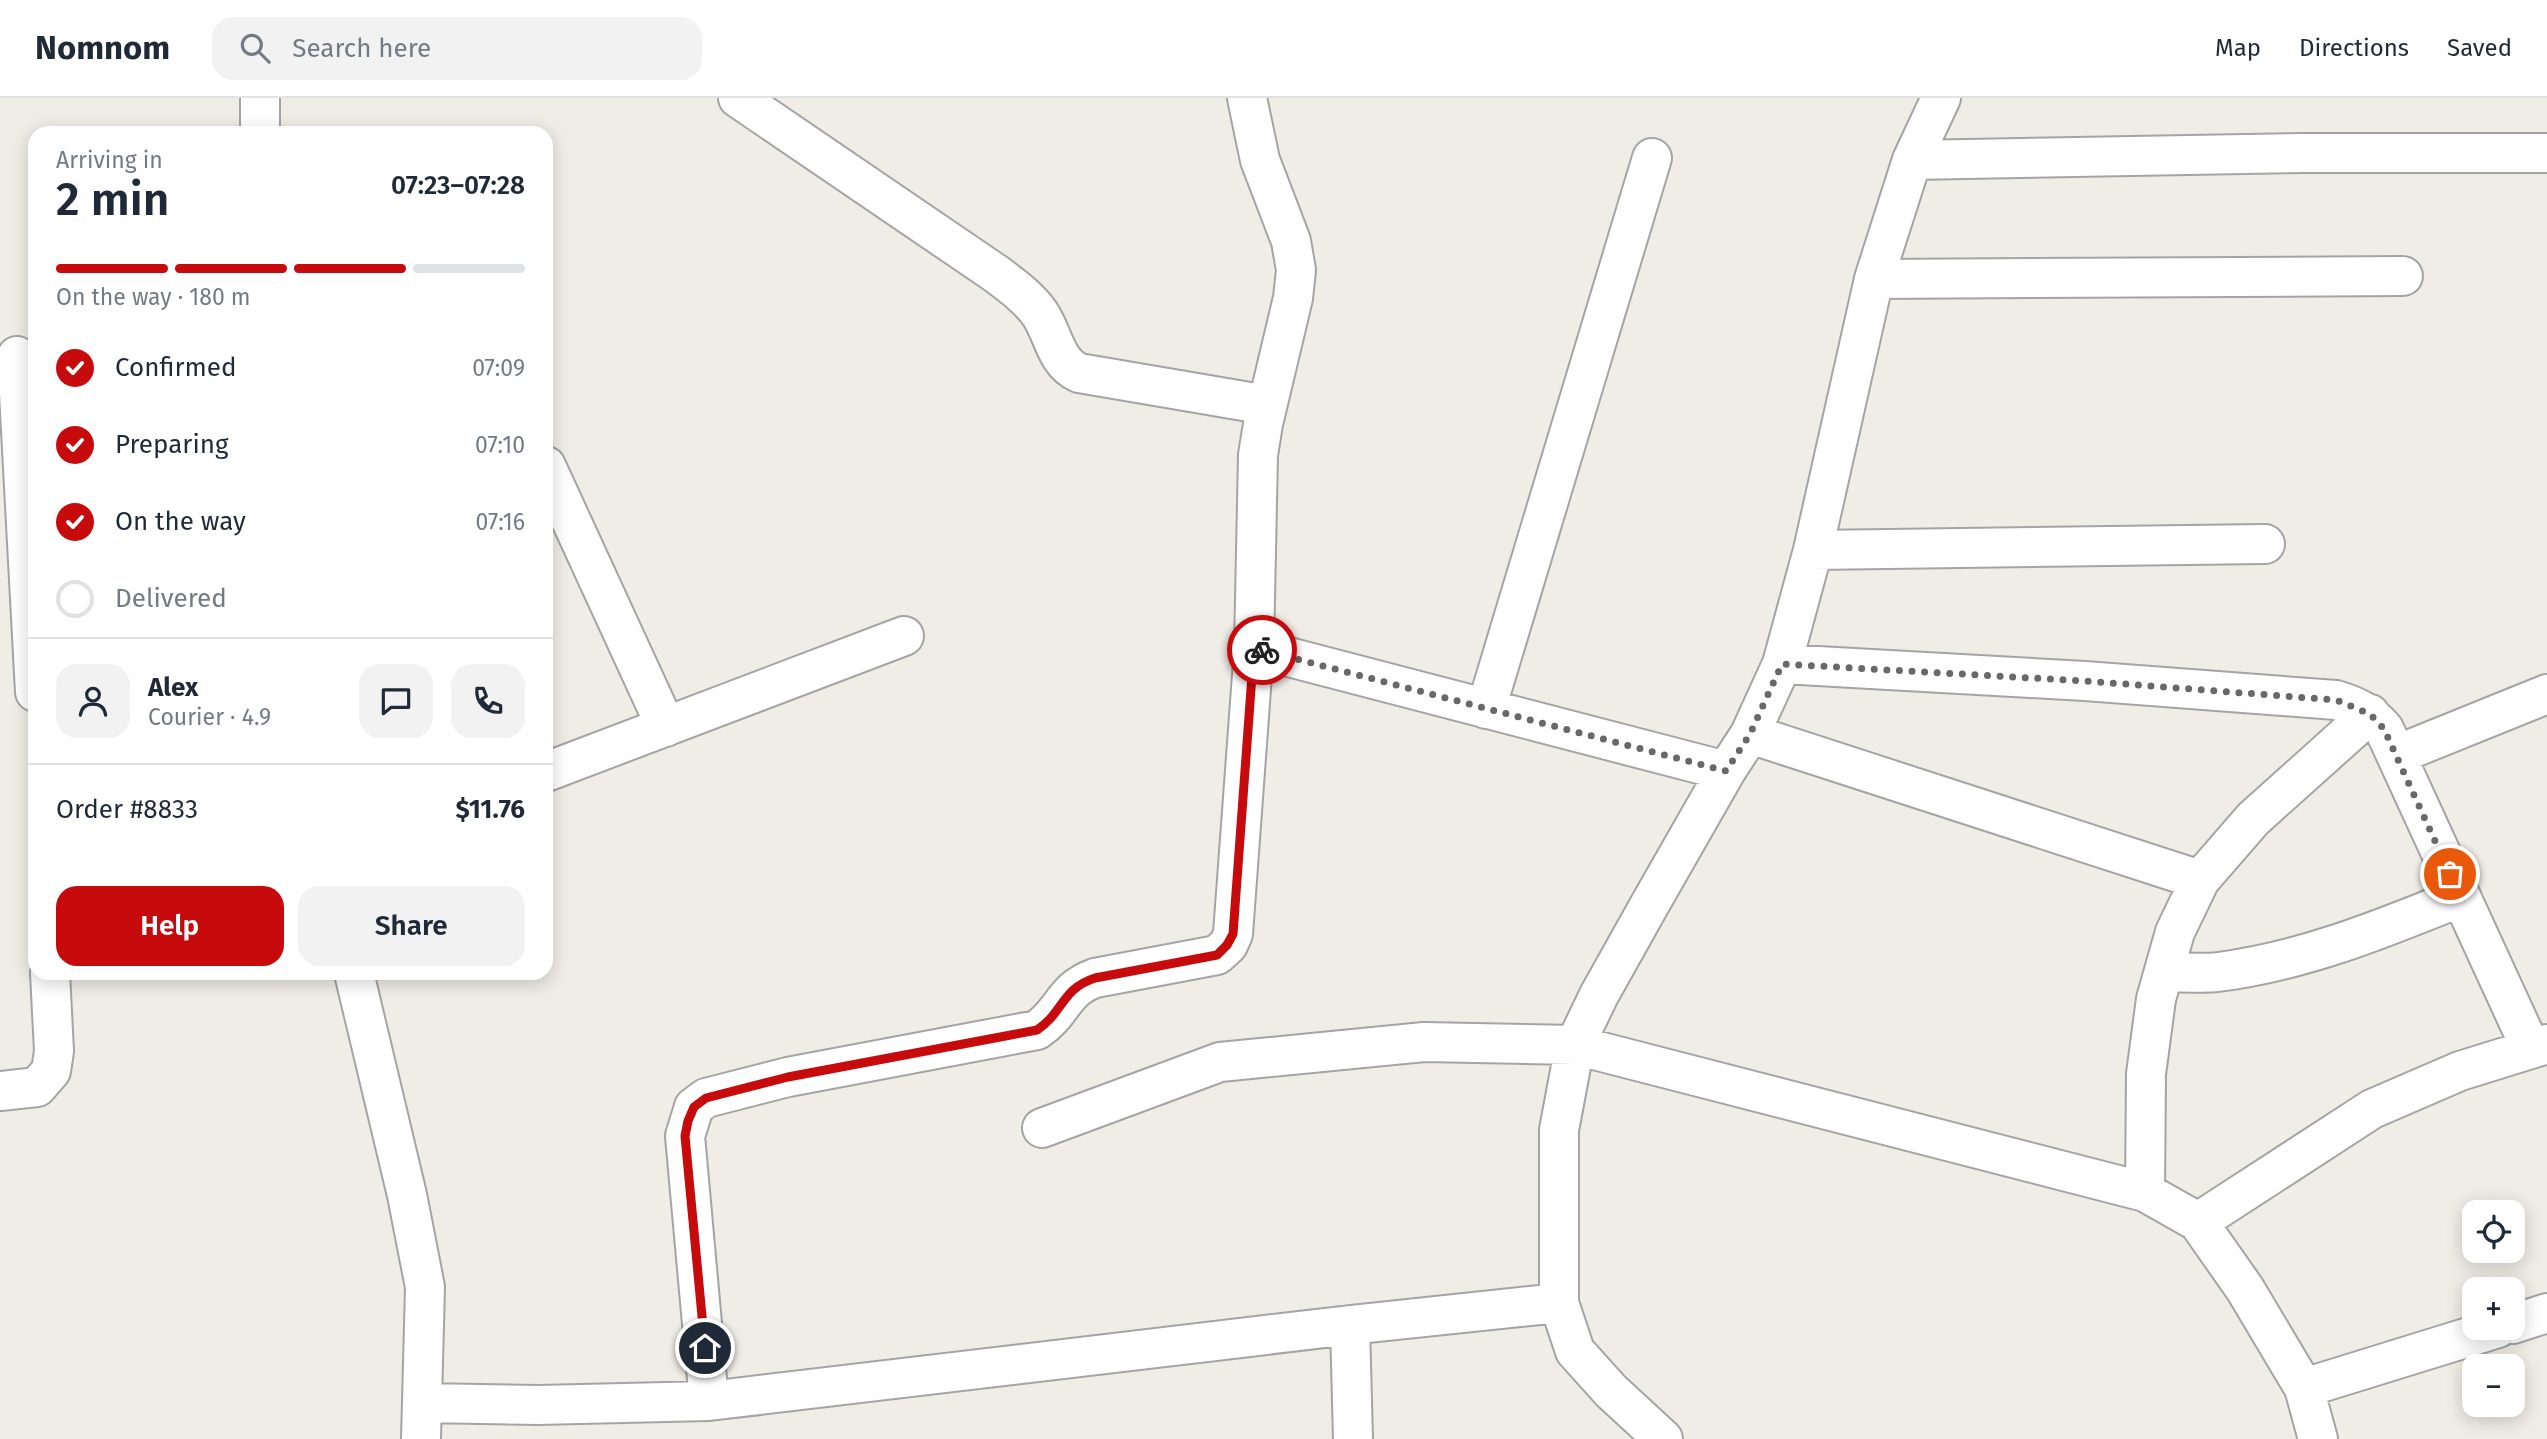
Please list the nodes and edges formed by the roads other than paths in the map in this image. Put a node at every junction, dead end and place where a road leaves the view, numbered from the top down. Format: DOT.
graph roads {
  1 [pos="260,98"];
  2 [pos="738,98"];
  3 [pos="1247,98"];
  4 [pos="1941,98"];
  5 [pos="260,126"];
  6 [pos="2547,153"];
  7 [pos="1652,159"];
  8 [pos="1912,160"];
  9 [pos="2403,276"];
  10 [pos="1874,279"];
  11 [pos="17,356"];
  12 [pos="1267,405"];
  13 [pos="553,481"];
  14 [pos="2266,544"];
  15 [pos="1813,550"];
  16 [pos="28,561"];
  17 [pos="904,636"];
  18 [pos="1254,648"];
  19 [pos="1782,664"];
  20 [pos="2547,694"];
  21 [pos="1486,709"];
  22 [pos="2370,714"];
  23 [pos="666,727"];
  24 [pos="1750,734"];
  25 [pos="2396,755"];
  26 [pos="553,769"];
  27 [pos="1726,771"];
  28 [pos="2200,880"];
  29 [pos="2461,897"];
  30 [pos="2164,972"];
  31 [pos="50,980"];
  32 [pos="356,980"];
  33 [pos="1575,1045"];
  34 [pos="2539,1047"];
  35 [pos="0,1091"];
  36 [pos="1042,1128"];
  37 [pos="2145,1192"];
  38 [pos="2198,1222"];
  39 [pos="1559,1303"];
  40 [pos="2547,1313"];
  41 [pos="2525,1320"];
  42 [pos="1350,1325"];
  43 [pos="2462,1339"];
  44 [pos="2304,1388"];
  45 [pos="709,1401"];
  46 [pos="422,1421"];
  47 [pos="1353,1439"];
  48 [pos="1663,1439"];
  49 [pos="2318,1439"];
  1 -- 5 [label="street"];
  2 -- 12 [label="street"];
  3 -- 12 [label="street"];
  4 -- 8 [label="street"];
  6 -- 8 [label="street"];
  7 -- 21 [label="street"];
  8 -- 10 [label="street"];
  9 -- 10 [label="street"];
  10 -- 15 [label="street"];
  11 -- 16 [label="street"];
  12 -- 18 [label="street"];
  13 -- 23 [label="street"];
  14 -- 15 [label="street"];
  15 -- 19 [label="street"];
  17 -- 23 [label="street"];
  18 -- 21 [label="street"];
  18 -- 45 [label="street"];
  19 -- 22 [label="street"];
  19 -- 24 [label="street"];
  20 -- 25 [label="street"];
  21 -- 27 [label="street"];
  22 -- 25 [label="street"];
  22 -- 28 [label="street"];
  23 -- 26 [label="street"];
  24 -- 27 [label="street"];
  24 -- 28 [label="street"];
  25 -- 29 [label="street"];
  27 -- 33 [label="street"];
  28 -- 30 [label="street"];
  29 -- 30 [label="street"];
  29 -- 34 [label="street"];
  30 -- 37 [label="street"];
  31 -- 35 [label="street"];
  32 -- 46 [label="street"];
  33 -- 36 [label="street"];
  33 -- 37 [label="street"];
  33 -- 39 [label="street"];
  34 -- 38 [label="street"];
  37 -- 38 [label="street"];
  38 -- 44 [label="street"];
  39 -- 42 [label="street"];
  39 -- 48 [label="street"];
  40 -- 41 [label="street"];
  42 -- 45 [label="street"];
  42 -- 47 [label="street"];
  43 -- 44 [label="street"];
  44 -- 49 [label="street"];
  45 -- 46 [label="street"];
}
